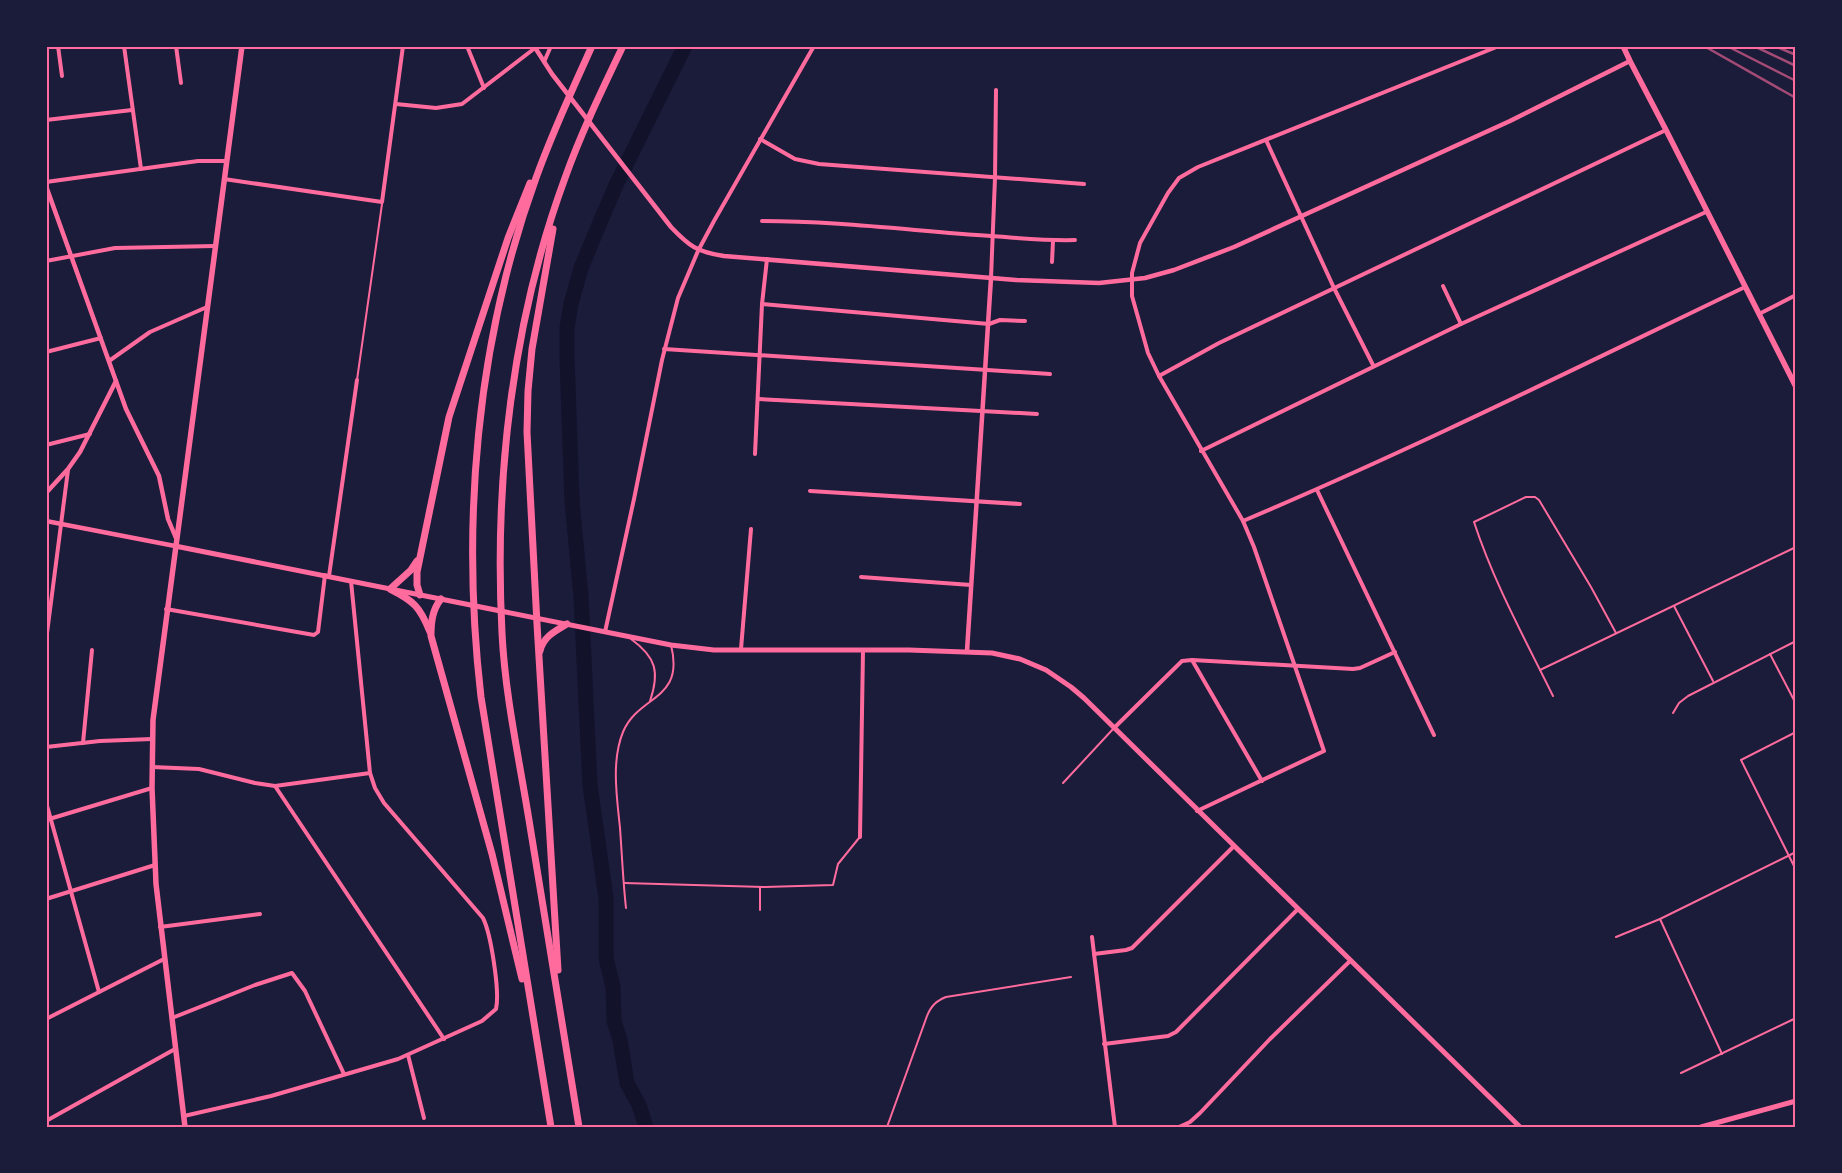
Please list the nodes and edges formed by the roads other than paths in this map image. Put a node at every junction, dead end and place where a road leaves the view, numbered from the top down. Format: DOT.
graph roads {
  1 [pos="58,46"];
  2 [pos="124,46"];
  3 [pos="176,46"];
  4 [pos="242,46"];
  5 [pos="403,46"];
  6 [pos="467,46"];
  7 [pos="551,46"];
  8 [pos="592,46"];
  9 [pos="623,46"];
  10 [pos="814,46"];
  11 [pos="1499,46"];
  12 [pos="1624,46"];
  13 [pos="535,47"];
  14 [pos="1630,61"];
  15 [pos="544,62"];
  16 [pos="62,76"];
  17 [pos="181,83"];
  18 [pos="484,88"];
  19 [pos="996,90"];
  20 [pos="396,104"];
  21 [pos="132,110"];
  22 [pos="46,120"];
  23 [pos="1666,130"];
  24 [pos="760,139"];
  25 [pos="1266,140"];
  26 [pos="544,156"];
  27 [pos="227,161"];
  28 [pos="141,169"];
  29 [pos="995,178"];
  30 [pos="224,179"];
  31 [pos="46,184"];
  32 [pos="1084,184"];
  33 [pos="558,197"];
  34 [pos="382,202"];
  35 [pos="1706,212"];
  36 [pos="1300,216"];
  37 [pos="762,221"];
  38 [pos="993,236"];
  39 [pos="1075,240"];
  40 [pos="1053,241"];
  41 [pos="215,246"];
  42 [pos="698,251"];
  43 [pos="72,255"];
  44 [pos="767,259"];
  45 [pos="46,262"];
  46 [pos="1052,262"];
  47 [pos="991,278"];
  48 [pos="1443,286"];
  49 [pos="1745,287"];
  50 [pos="1334,288"];
  51 [pos="1796,295"];
  52 [pos="762,304"];
  53 [pos="207,307"];
  54 [pos="1759,314"];
  55 [pos="1026,321"];
  56 [pos="989,324"];
  57 [pos="1461,324"];
  58 [pos="101,338"];
  59 [pos="664,349"];
  60 [pos="46,352"];
  61 [pos="760,356"];
  62 [pos="109,361"];
  63 [pos="1373,365"];
  64 [pos="986,370"];
  65 [pos="1050,374"];
  66 [pos="1159,376"];
  67 [pos="357,380"];
  68 [pos="116,381"];
  69 [pos="1796,387"];
  70 [pos="758,399"];
  71 [pos="984,411"];
  72 [pos="1037,414"];
  73 [pos="90,434"];
  74 [pos="46,446"];
  75 [pos="1201,451"];
  76 [pos="755,454"];
  77 [pos="68,469"];
  78 [pos="810,490"];
  79 [pos="1317,490"];
  80 [pos="46,493"];
  81 [pos="977,501"];
  82 [pos="1020,504"];
  83 [pos="46,521"];
  84 [pos="1243,521"];
  85 [pos="62,524"];
  86 [pos="751,529"];
  87 [pos="176,538"];
  88 [pos="175,546"];
  89 [pos="1796,547"];
  90 [pos="420,554"];
  91 [pos="327,576"];
  92 [pos="861,577"];
  93 [pos="351,581"];
  94 [pos="971,584"];
  95 [pos="390,589"];
  96 [pos="420,594"];
  97 [pos="441,599"];
  98 [pos="1674,606"];
  99 [pos="166,609"];
  100 [pos="536,618"];
  101 [pos="567,624"];
  102 [pos="605,632"];
  103 [pos="1616,633"];
  104 [pos="432,636"];
  105 [pos="628,637"];
  106 [pos="46,641"];
  107 [pos="1796,641"];
  108 [pos="671,645"];
  109 [pos="741,649"];
  110 [pos="92,650"];
  111 [pos="863,650"];
  112 [pos="967,651"];
  113 [pos="1394,652"];
  114 [pos="539,654"];
  115 [pos="1770,654"];
  116 [pos="1192,660"];
  117 [pos="1294,666"];
  118 [pos="1540,670"];
  119 [pos="1713,682"];
  120 [pos="1553,696"];
  121 [pos="650,704"];
  122 [pos="1796,704"];
  123 [pos="1673,713"];
  124 [pos="1114,728"];
  125 [pos="1796,732"];
  126 [pos="1434,735"];
  127 [pos="152,738"];
  128 [pos="82,743"];
  129 [pos="46,747"];
  130 [pos="152,768"];
  131 [pos="370,773"];
  132 [pos="1262,781"];
  133 [pos="1063,783"];
  134 [pos="275,786"];
  135 [pos="152,788"];
  136 [pos="46,802"];
  137 [pos="1197,811"];
  138 [pos="48,819"];
  139 [pos="860,837"];
  140 [pos="1234,846"];
  141 [pos="1796,852"];
  142 [pos="1788,856"];
  143 [pos="154,865"];
  144 [pos="1796,870"];
  145 [pos="624,883"];
  146 [pos="760,886"];
  147 [pos="71,891"];
  148 [pos="46,899"];
  149 [pos="626,908"];
  150 [pos="1298,909"];
  151 [pos="760,910"];
  152 [pos="260,914"];
  153 [pos="1660,920"];
  154 [pos="160,927"];
  155 [pos="1092,937"];
  156 [pos="1616,937"];
  157 [pos="1094,954"];
  158 [pos="164,959"];
  159 [pos="1350,961"];
  160 [pos="1071,978"];
  161 [pos="99,992"];
  162 [pos="560,1005"];
  163 [pos="532,1010"];
  164 [pos="172,1018"];
  165 [pos="1796,1018"];
  166 [pos="46,1019"];
  167 [pos="444,1039"];
  168 [pos="1104,1044"];
  169 [pos="175,1049"];
  170 [pos="1722,1054"];
  171 [pos="408,1055"];
  172 [pos="1681,1073"];
  173 [pos="344,1074"];
  174 [pos="1796,1101"];
  175 [pos="184,1116"];
  176 [pos="424,1118"];
  177 [pos="46,1121"];
  178 [pos="185,1127"];
  179 [pos="551,1127"];
  180 [pos="579,1127"];
  181 [pos="887,1127"];
  182 [pos="1115,1127"];
  183 [pos="1179,1127"];
  184 [pos="1520,1127"];
  185 [pos="1701,1127"];
  1 -- 16 [label="street"];
  2 -- 21 [label="street"];
  3 -- 17 [label="street"];
  4 -- 27 [label="main road"];
  5 -- 20 [label="street"];
  6 -- 18 [label="street"];
  7 -- 15 [label="street"];
  8 -- 26 [label="highway"];
  9 -- 33 [label="highway"];
  10 -- 24 [label="street"];
  11 -- 25 [label="street"];
  12 -- 14 [label="main road"];
  13 -- 15 [label="street"];
  13 -- 18 [label="street"];
  14 -- 23 [label="main road"];
  14 -- 36 [label="street"];
  15 -- 42 [label="street"];
  18 -- 20 [label="street"];
  19 -- 29 [label="street"];
  20 -- 34 [label="street"];
  21 -- 22 [label="street"];
  21 -- 28 [label="street"];
  23 -- 35 [label="main road"];
  23 -- 50 [label="street"];
  24 -- 29 [label="street"];
  24 -- 42 [label="street"];
  25 -- 36 [label="street"];
  25 -- 66 [label="street"];
  26 -- 90 [label="highway"];
  26 -- 163 [label="highway"];
  27 -- 28 [label="street"];
  27 -- 30 [label="main road"];
  28 -- 31 [label="street"];
  29 -- 32 [label="street"];
  29 -- 38 [label="street"];
  30 -- 34 [label="street"];
  30 -- 41 [label="main road"];
  31 -- 43 [label="street"];
  33 -- 100 [label="highway"];
  33 -- 162 [label="highway"];
  34 -- 67 [label="lane"];
  35 -- 49 [label="main road"];
  35 -- 57 [label="street"];
  36 -- 47 [label="street"];
  36 -- 50 [label="street"];
  37 -- 38 [label="street"];
  38 -- 40 [label="street"];
  38 -- 47 [label="street"];
  39 -- 40 [label="street"];
  40 -- 46 [label="street"];
  41 -- 43 [label="street"];
  41 -- 53 [label="main road"];
  42 -- 44 [label="street"];
  42 -- 59 [label="street"];
  43 -- 45 [label="street"];
  43 -- 58 [label="street"];
  44 -- 47 [label="street"];
  44 -- 52 [label="street"];
  47 -- 56 [label="street"];
  48 -- 57 [label="street"];
  49 -- 54 [label="main road"];
  49 -- 79 [label="street"];
  50 -- 63 [label="street"];
  50 -- 66 [label="street"];
  51 -- 54 [label="street"];
  52 -- 56 [label="street"];
  52 -- 61 [label="street"];
  53 -- 62 [label="street"];
  53 -- 87 [label="main road"];
  54 -- 69 [label="main road"];
  55 -- 56 [label="street"];
  56 -- 64 [label="street"];
  57 -- 63 [label="street"];
  58 -- 60 [label="street"];
  58 -- 62 [label="street"];
  59 -- 61 [label="street"];
  59 -- 102 [label="street"];
  61 -- 64 [label="street"];
  61 -- 70 [label="street"];
  62 -- 68 [label="street"];
  63 -- 75 [label="street"];
  64 -- 65 [label="street"];
  64 -- 71 [label="street"];
  66 -- 75 [label="street"];
  67 -- 91 [label="street"];
  68 -- 73 [label="street"];
  68 -- 87 [label="street"];
  70 -- 71 [label="street"];
  70 -- 76 [label="street"];
  71 -- 72 [label="street"];
  71 -- 81 [label="street"];
  73 -- 74 [label="street"];
  73 -- 77 [label="street"];
  75 -- 84 [label="street"];
  77 -- 80 [label="street"];
  77 -- 85 [label="street"];
  78 -- 81 [label="street"];
  79 -- 84 [label="street"];
  79 -- 113 [label="street"];
  81 -- 82 [label="street"];
  81 -- 94 [label="street"];
  83 -- 85 [label="street"];
  84 -- 117 [label="street"];
  85 -- 88 [label="street"];
  85 -- 106 [label="street"];
  86 -- 109 [label="street"];
  87 -- 88 [label="main road"];
  88 -- 91 [label="main road"];
  88 -- 99 [label="main road"];
  89 -- 98 [label="lane"];
  90 -- 95 [label="highway"];
  90 -- 96 [label="highway"];
  91 -- 93 [label="main road"];
  91 -- 99 [label="street"];
  92 -- 94 [label="street"];
  93 -- 95 [label="main road"];
  93 -- 131 [label="street"];
  94 -- 112 [label="street"];
  95 -- 96 [label="main road"];
  95 -- 104 [label="highway"];
  96 -- 97 [label="main road"];
  97 -- 100 [label="main road"];
  97 -- 104 [label="highway"];
  98 -- 103 [label="lane"];
  98 -- 119 [label="lane"];
  99 -- 127 [label="main road"];
  100 -- 101 [label="main road"];
  100 -- 114 [label="highway"];
  101 -- 102 [label="main road"];
  101 -- 114 [label="highway"];
  102 -- 105 [label="main road"];
  103 -- 118 [label="lane"];
  103 -- 118 [label="lane"];
  104 -- 163 [label="highway"];
  105 -- 108 [label="main road"];
  105 -- 121 [label="lane"];
  107 -- 115 [label="lane"];
  108 -- 109 [label="main road"];
  108 -- 121 [label="lane"];
  109 -- 111 [label="main road"];
  110 -- 128 [label="street"];
  111 -- 112 [label="main road"];
  111 -- 139 [label="street"];
  112 -- 124 [label="main road"];
  113 -- 117 [label="street"];
  113 -- 126 [label="street"];
  114 -- 162 [label="highway"];
  115 -- 119 [label="lane"];
  115 -- 122 [label="lane"];
  116 -- 117 [label="street"];
  116 -- 124 [label="street"];
  116 -- 132 [label="street"];
  117 -- 132 [label="street"];
  118 -- 120 [label="lane"];
  119 -- 123 [label="lane"];
  121 -- 145 [label="lane"];
  124 -- 133 [label="lane"];
  124 -- 137 [label="main road"];
  125 -- 142 [label="lane"];
  127 -- 128 [label="street"];
  127 -- 130 [label="main road"];
  128 -- 129 [label="street"];
  130 -- 134 [label="street"];
  130 -- 135 [label="main road"];
  131 -- 134 [label="street"];
  131 -- 167 [label="street"];
  132 -- 137 [label="street"];
  134 -- 167 [label="street"];
  135 -- 138 [label="street"];
  135 -- 143 [label="main road"];
  136 -- 138 [label="street"];
  137 -- 140 [label="main road"];
  138 -- 147 [label="street"];
  139 -- 146 [label="lane"];
  140 -- 150 [label="main road"];
  140 -- 157 [label="street"];
  141 -- 142 [label="lane"];
  142 -- 144 [label="lane"];
  142 -- 153 [label="lane"];
  143 -- 147 [label="street"];
  143 -- 154 [label="main road"];
  145 -- 146 [label="lane"];
  145 -- 149 [label="lane"];
  146 -- 151 [label="lane"];
  147 -- 148 [label="street"];
  147 -- 161 [label="street"];
  150 -- 159 [label="main road"];
  150 -- 168 [label="street"];
  152 -- 154 [label="street"];
  153 -- 156 [label="lane"];
  153 -- 170 [label="lane"];
  154 -- 158 [label="main road"];
  155 -- 157 [label="street"];
  157 -- 168 [label="street"];
  158 -- 161 [label="street"];
  158 -- 164 [label="main road"];
  159 -- 183 [label="street"];
  159 -- 184 [label="main road"];
  160 -- 181 [label="lane"];
  161 -- 166 [label="street"];
  162 -- 180 [label="highway"];
  163 -- 179 [label="highway"];
  164 -- 169 [label="main road"];
  164 -- 173 [label="street"];
  165 -- 170 [label="lane"];
  167 -- 171 [label="street"];
  168 -- 182 [label="street"];
  169 -- 175 [label="main road"];
  169 -- 177 [label="street"];
  170 -- 172 [label="lane"];
  171 -- 173 [label="street"];
  171 -- 176 [label="street"];
  173 -- 175 [label="street"];
  174 -- 185 [label="main road"];
  175 -- 178 [label="main road"];
}
